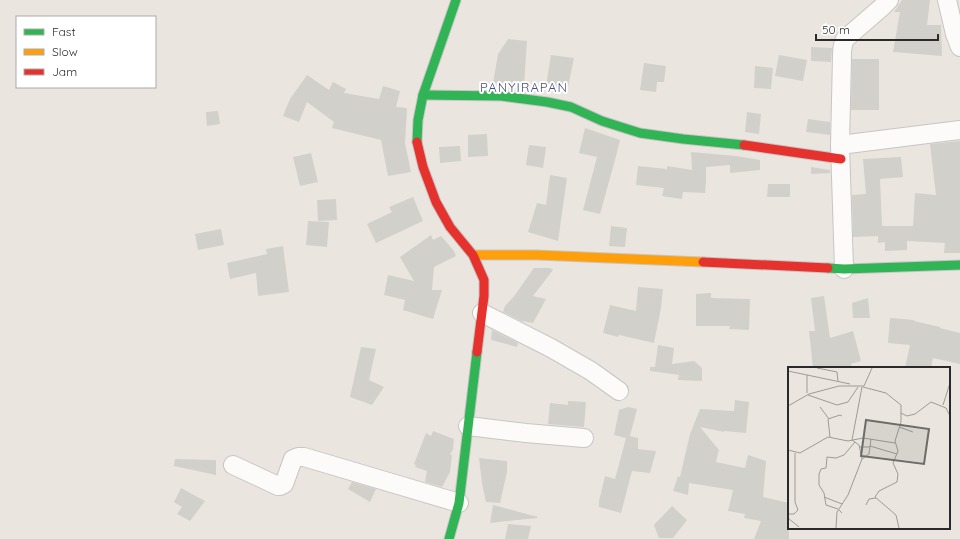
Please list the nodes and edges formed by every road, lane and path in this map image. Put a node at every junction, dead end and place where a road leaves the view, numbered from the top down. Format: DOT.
graph roads {
  1 [pos="456,0"];
  2 [pos="889,0"];
  3 [pos="947,0"];
  4 [pos="960,47"];
  5 [pos="423,95"];
  6 [pos="960,130"];
  7 [pos="841,152"];
  8 [pos="473,255"];
  9 [pos="960,265"];
  10 [pos="844,269"];
  11 [pos="482,313"];
  12 [pos="619,391"];
  13 [pos="468,426"];
  14 [pos="584,438"];
  15 [pos="233,465"];
  16 [pos="459,503"];
  17 [pos="449,539"];
  1 -- 5 [label="street"];
  2 -- 7 [label="street"];
  3 -- 4 [label="street"];
  5 -- 7 [label="street"];
  5 -- 8 [label="street"];
  6 -- 7 [label="street"];
  7 -- 10 [label="street"];
  8 -- 10 [label="street"];
  8 -- 11 [label="street"];
  9 -- 10 [label="street"];
  11 -- 12 [label="street"];
  11 -- 13 [label="street"];
  13 -- 14 [label="street"];
  13 -- 16 [label="street"];
  15 -- 16 [label="street"];
  16 -- 17 [label="street"];
}
